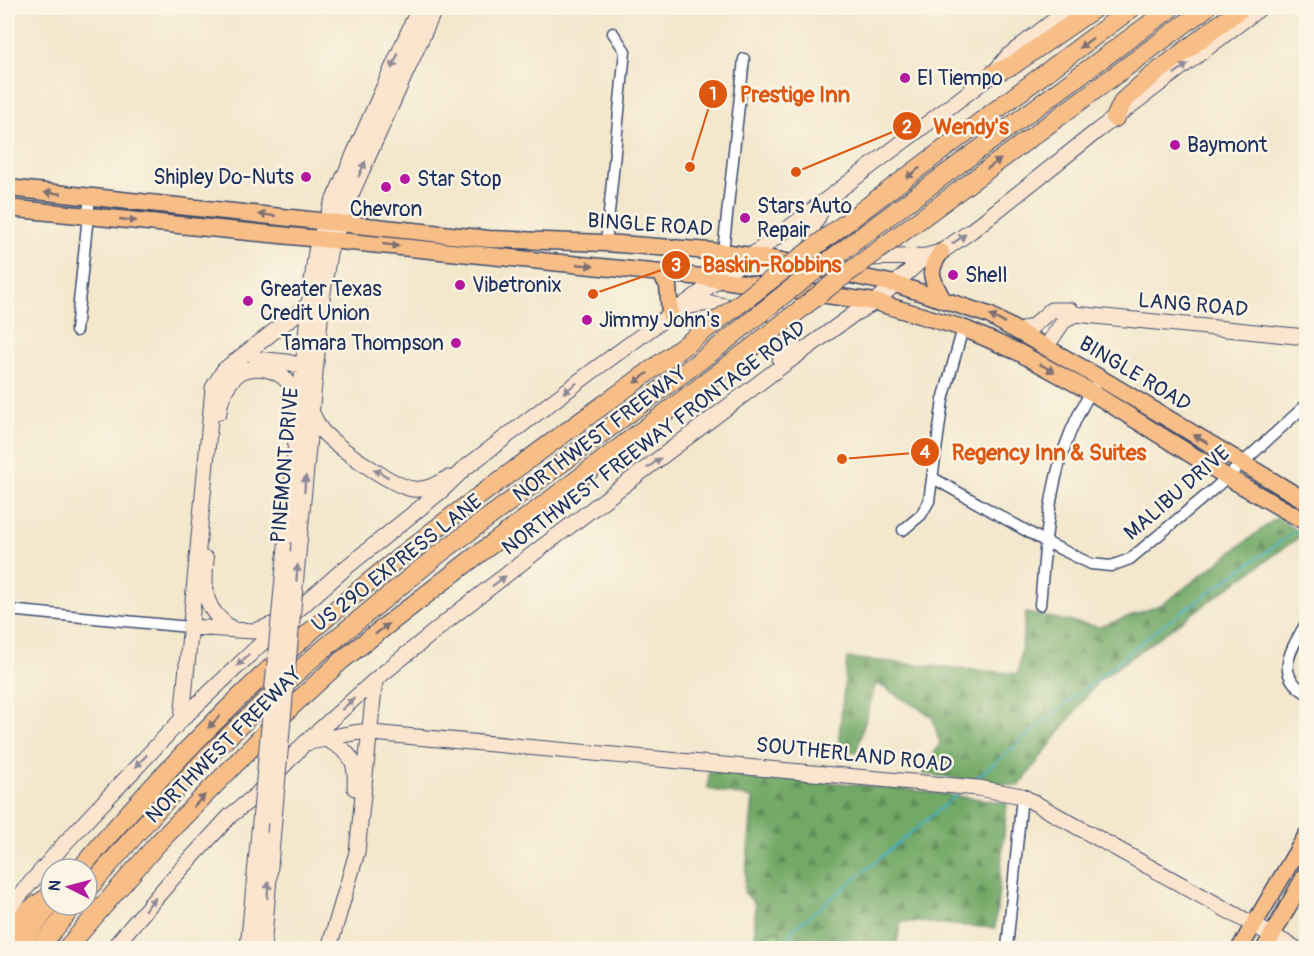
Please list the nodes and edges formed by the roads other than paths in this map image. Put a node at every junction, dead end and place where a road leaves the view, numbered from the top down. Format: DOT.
graph roads {
  1 [pos="419,8"];
  2 [pos="435,8"];
  3 [pos="1070,8"];
  4 [pos="1095,8"];
  5 [pos="1132,8"];
  6 [pos="1171,8"];
  7 [pos="1206,8"];
  8 [pos="1241,8"];
  9 [pos="1260,8"];
  10 [pos="613,33"];
  11 [pos="744,59"];
  12 [pos="993,74"];
  13 [pos="1115,118"];
  14 [pos="374,125"];
  15 [pos="8,188"];
  16 [pos="833,194"];
  17 [pos="90,196"];
  18 [pos="192,207"];
  19 [pos="8,208"];
  20 [pos="88,216"];
  21 [pos="332,222"];
  22 [pos="189,225"];
  23 [pos="489,238"];
  24 [pos="326,239"];
  25 [pos="606,243"];
  26 [pos="723,252"];
  27 [pos="934,254"];
  28 [pos="490,256"];
  29 [pos="751,256"];
  30 [pos="660,273"];
  31 [pos="718,278"];
  32 [pos="896,285"];
  33 [pos="943,300"];
  34 [pos="875,302"];
  35 [pos="309,304"];
  36 [pos="676,311"];
  37 [pos="1075,314"];
  38 [pos="968,330"];
  39 [pos="76,331"];
  40 [pos="1020,331"];
  41 [pos="1306,337"];
  42 [pos="1046,347"];
  43 [pos="309,368"];
  44 [pos="224,370"];
  45 [pos="1100,378"];
  46 [pos="756,386"];
  47 [pos="1090,392"];
  48 [pos="1306,405"];
  49 [pos="305,413"];
  50 [pos="1242,463"];
  51 [pos="465,468"];
  52 [pos="1227,477"];
  53 [pos="933,478"];
  54 [pos="1275,483"];
  55 [pos="1266,498"];
  56 [pos="1306,501"];
  57 [pos="1302,519"];
  58 [pos="903,530"];
  59 [pos="1046,542"];
  60 [pos="1040,605"];
  61 [pos="8,610"];
  62 [pos="286,620"];
  63 [pos="1306,623"];
  64 [pos="189,627"];
  65 [pos="234,630"];
  66 [pos="375,680"];
  67 [pos="1306,693"];
  68 [pos="182,719"];
  69 [pos="370,733"];
  70 [pos="326,739"];
  71 [pos="305,743"];
  72 [pos="1022,796"];
  73 [pos="1306,836"];
  74 [pos="90,857"];
  75 [pos="1306,874"];
  76 [pos="99,876"];
  77 [pos="253,898"];
  78 [pos="39,903"];
  79 [pos="8,909"];
  80 [pos="41,917"];
  81 [pos="64,917"];
  82 [pos="266,922"];
  83 [pos="1254,925"];
  84 [pos="8,934"];
  85 [pos="1269,942"];
  86 [pos="16,948"];
  87 [pos="39,948"];
  88 [pos="67,948"];
  89 [pos="113,948"];
  90 [pos="248,948"];
  91 [pos="255,948"];
  92 [pos="263,948"];
  93 [pos="270,948"];
  94 [pos="319,948"];
  95 [pos="329,948"];
  96 [pos="1007,948"];
  97 [pos="1240,948"];
  98 [pos="1295,948"];
  1 -- 14 [label="main road, PINEMONT DRIVE, one-way"];
  2 -- 14 [label="main road, PINEMONT DRIVE"];
  3 -- 12 [label="main road"];
  4 -- 12 [label="highway"];
  5 -- 74 [label="highway, NORTHWEST FREEWAY, one-way, bridge"];
  6 -- 76 [label="highway, US 290 EXPRESS LANE, bridge"];
  88 -- 7 [label="highway, NORTHWEST FREEWAY, one-way, bridge"];
  8 -- 13 [label="highway"];
  13 -- 9 [label="main road, NORTHWEST FREEWAY FRONTAGE ROAD, one-way"];
  10 -- 25 [label="street"];
  11 -- 26 [label="street"];
  12 -- 16 [label="main road"];
  27 -- 13 [label="main road, NORTHWEST FREEWAY FRONTAGE ROAD, one-way"];
  14 -- 21 [label="main road, PINEMONT DRIVE"];
  17 -- 15 [label="main road, BINGLE ROAD, one-way"];
  16 -- 27 [label="main road"];
  16 -- 29 [label="main road"];
  17 -- 18 [label="main road, BINGLE ROAD"];
  17 -- 20 [label="street"];
  21 -- 18 [label="main road, BINGLE ROAD, one-way"];
  18 -- 22 [label="main road"];
  19 -- 20 [label="main road, BINGLE ROAD"];
  20 -- 22 [label="main road, BINGLE ROAD, one-way"];
  20 -- 39 [label="street"];
  21 -- 23 [label="main road, BINGLE ROAD"];
  21 -- 24 [label="main road, PINEMONT DRIVE"];
  22 -- 24 [label="main road, BINGLE ROAD"];
  23 -- 25 [label="main road, BINGLE ROAD"];
  23 -- 28 [label="main road"];
  24 -- 28 [label="main road, BINGLE ROAD, one-way"];
  24 -- 35 [label="main road, PINEMONT DRIVE"];
  24 -- 43 [label="main road, PINEMONT DRIVE"];
  25 -- 26 [label="main road, BINGLE ROAD"];
  26 -- 29 [label="main road, BINGLE ROAD"];
  27 -- 32 [label="main road, NORTHWEST FREEWAY FRONTAGE ROAD"];
  27 -- 33 [label="main road"];
  28 -- 30 [label="main road, BINGLE ROAD, one-way"];
  29 -- 31 [label="main road"];
  29 -- 32 [label="main road, BINGLE ROAD"];
  30 -- 31 [label="main road, BINGLE ROAD"];
  30 -- 36 [label="main road"];
  31 -- 34 [label="main road, BINGLE ROAD"];
  31 -- 36 [label="main road"];
  32 -- 33 [label="main road, BINGLE ROAD"];
  32 -- 34 [label="main road, NORTHWEST FREEWAY FRONTAGE ROAD"];
  40 -- 33 [label="main road, BINGLE ROAD, one-way"];
  34 -- 38 [label="main road, BINGLE ROAD"];
  34 -- 46 [label="main road, NORTHWEST FREEWAY FRONTAGE ROAD"];
  35 -- 43 [label="main road, PINEMONT DRIVE"];
  35 -- 44 [label="main road"];
  36 -- 46 [label="main road"];
  36 -- 51 [label="main road, one-way"];
  37 -- 40 [label="main road, LANG ROAD"];
  37 -- 41 [label="main road, LANG ROAD"];
  37 -- 42 [label="main road"];
  38 -- 42 [label="main road"];
  38 -- 47 [label="main road, BINGLE ROAD, one-way"];
  38 -- 53 [label="street"];
  40 -- 42 [label="main road, BINGLE ROAD"];
  42 -- 45 [label="main road, BINGLE ROAD"];
  43 -- 44 [label="main road"];
  43 -- 49 [label="main road, PINEMONT DRIVE"];
  44 -- 64 [label="main road"];
  45 -- 47 [label="street"];
  50 -- 45 [label="main road, BINGLE ROAD, one-way"];
  66 -- 46 [label="main road, NORTHWEST FREEWAY FRONTAGE ROAD, one-way"];
  47 -- 52 [label="main road, BINGLE ROAD"];
  47 -- 59 [label="street"];
  48 -- 50 [label="street, MALIBU DRIVE"];
  51 -- 49 [label="main road, one-way"];
  49 -- 65 [label="main road"];
  49 -- 77 [label="main road, PINEMONT DRIVE, bridge"];
  82 -- 49 [label="main road, PINEMONT DRIVE, one-way, bridge"];
  50 -- 52 [label="street, MALIBU DRIVE"];
  50 -- 54 [label="main road, BINGLE ROAD"];
  51 -- 62 [label="main road"];
  52 -- 55 [label="main road, BINGLE ROAD"];
  52 -- 59 [label="street, MALIBU DRIVE"];
  53 -- 58 [label="street"];
  53 -- 59 [label="street, MALIBU DRIVE"];
  54 -- 55 [label="main road"];
  54 -- 56 [label="main road, BINGLE ROAD"];
  55 -- 57 [label="main road, BINGLE ROAD"];
  59 -- 60 [label="street"];
  61 -- 64 [label="street"];
  62 -- 65 [label="main road"];
  62 -- 68 [label="main road, one-way"];
  63 -- 67 [label="street"];
  64 -- 65 [label="main road"];
  64 -- 68 [label="main road"];
  66 -- 69 [label="main road"];
  71 -- 66 [label="main road, NORTHWEST FREEWAY FRONTAGE ROAD, one-way"];
  68 -- 79 [label="main road, one-way"];
  69 -- 70 [label="main road, SOUTHERLAND ROAD"];
  69 -- 72 [label="main road, SOUTHERLAND ROAD"];
  69 -- 95 [label="main road"];
  70 -- 71 [label="main road, SOUTHERLAND ROAD"];
  70 -- 94 [label="main road"];
  89 -- 71 [label="main road, NORTHWEST FREEWAY FRONTAGE ROAD, one-way"];
  72 -- 83 [label="main road, SOUTHERLAND ROAD"];
  72 -- 96 [label="street"];
  73 -- 83 [label="main road"];
  75 -- 85 [label="main road"];
  77 -- 90 [label="main road, PINEMONT DRIVE"];
  77 -- 91 [label="main road"];
  78 -- 84 [label="highway"];
  80 -- 86 [label="highway"];
  81 -- 87 [label="highway"];
  82 -- 92 [label="main road, PINEMONT DRIVE"];
  82 -- 93 [label="main road"];
  83 -- 85 [label="main road, SOUTHERLAND ROAD"];
  83 -- 97 [label="main road"];
  85 -- 98 [label="main road, SOUTHERLAND ROAD"];
}
